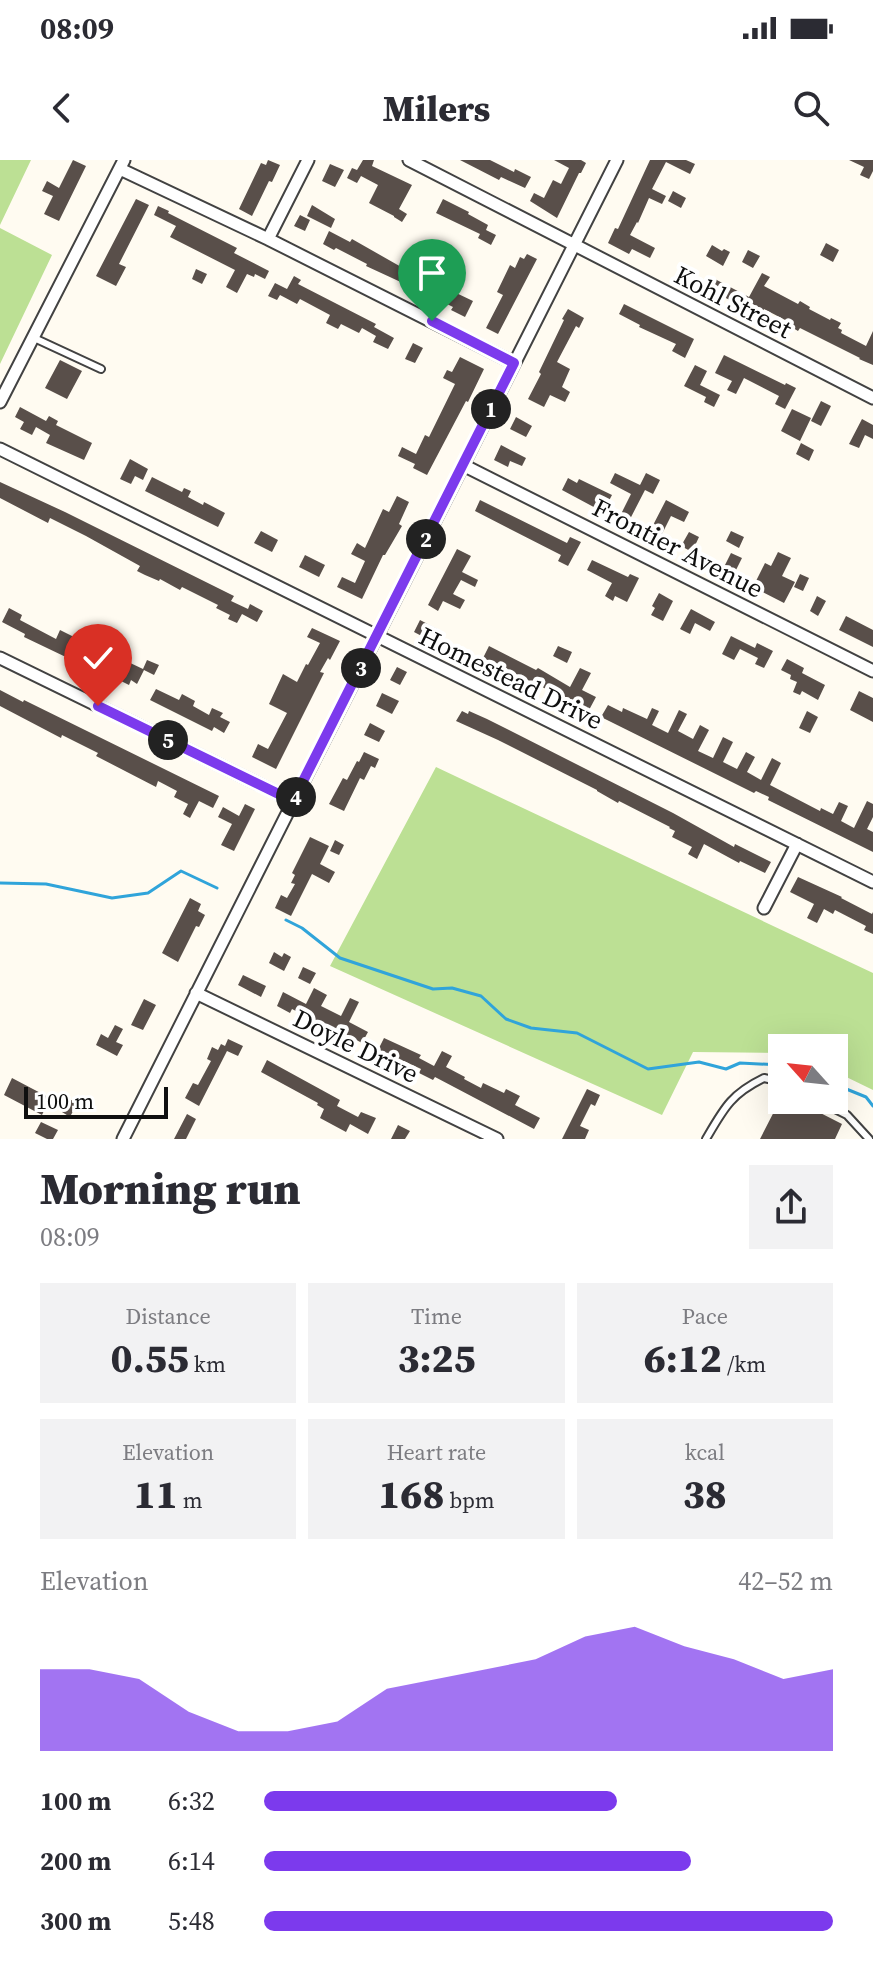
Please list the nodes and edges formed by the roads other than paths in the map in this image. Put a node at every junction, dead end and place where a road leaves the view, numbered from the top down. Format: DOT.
graph roads {
  1 [pos="308,160"];
  2 [pos="409,160"];
  3 [pos="617,160"];
  4 [pos="122,164"];
  5 [pos="268,239"];
  6 [pos="574,245"];
  7 [pos="32,337"];
  8 [pos="514,363"];
  9 [pos="101,369"];
  10 [pos="873,398"];
  11 [pos="0,402"];
  12 [pos="0,449"];
  13 [pos="463,465"];
  14 [pos="377,636"];
  15 [pos="0,658"];
  16 [pos="873,671"];
  17 [pos="293,801"];
  18 [pos="797,844"];
  19 [pos="873,882"];
  20 [pos="764,908"];
  21 [pos="196,993"];
  22 [pos="768,1079"];
  23 [pos="845,1114"];
  24 [pos="123,1139"];
  25 [pos="497,1139"];
  26 [pos="706,1139"];
  27 [pos="869,1139"];
  1 -- 5 [label="street"];
  2 -- 6 [label="street, Kohl Street"];
  3 -- 6 [label="street"];
  4 -- 5 [label="street"];
  4 -- 7 [label="street"];
  5 -- 8 [label="street"];
  6 -- 8 [label="street"];
  6 -- 10 [label="street, Kohl Street"];
  7 -- 9 [label="lane"];
  7 -- 11 [label="street"];
  8 -- 13 [label="street"];
  12 -- 14 [label="street, Homestead Drive"];
  13 -- 14 [label="street"];
  13 -- 16 [label="street, Frontier Avenue"];
  14 -- 17 [label="street"];
  14 -- 18 [label="street, Homestead Drive"];
  15 -- 17 [label="street"];
  17 -- 21 [label="street"];
  18 -- 19 [label="street, Homestead Drive"];
  18 -- 20 [label="street"];
  21 -- 24 [label="street"];
  21 -- 25 [label="street, Doyle Drive"];
  22 -- 26 [label="lane"];
  23 -- 27 [label="lane"];
}
